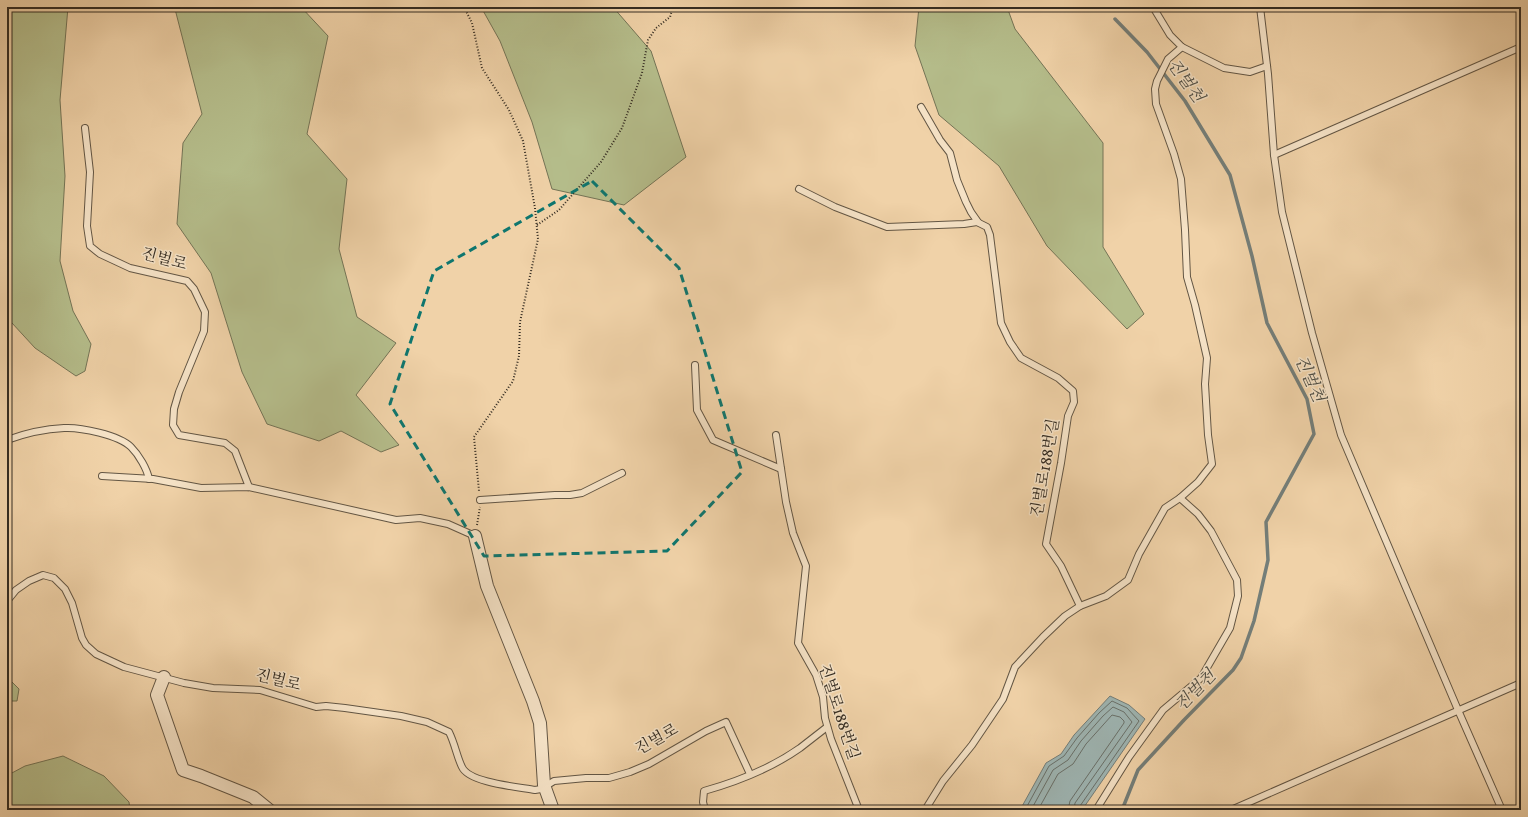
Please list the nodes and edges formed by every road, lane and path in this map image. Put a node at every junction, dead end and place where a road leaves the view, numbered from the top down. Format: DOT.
graph roads {
  1 [pos="464,7"];
  2 [pos="673,7"];
  3 [pos="1153,7"];
  4 [pos="1260,7"];
  5 [pos="1521,46"];
  6 [pos="1182,47"];
  7 [pos="1267,66"];
  8 [pos="921,107"];
  9 [pos="85,128"];
  10 [pos="1274,155"];
  11 [pos="799,189"];
  12 [pos="978,222"];
  13 [pos="537,225"];
  14 [pos="695,365"];
  15 [pos="776,435"];
  16 [pos="7,440"];
  17 [pos="781,469"];
  18 [pos="622,473"];
  19 [pos="102,476"];
  20 [pos="149,479"];
  21 [pos="249,487"];
  22 [pos="1180,498"];
  23 [pos="480,500"];
  24 [pos="475,536"];
  25 [pos="7,601"];
  26 [pos="1080,606"];
  27 [pos="164,677"];
  28 [pos="1521,683"];
  29 [pos="1458,710"];
  30 [pos="827,727"];
  31 [pos="750,774"];
  32 [pos="545,786"];
  33 [pos="269,810"];
  34 [pos="553,810"];
  35 [pos="705,810"];
  36 [pos="859,810"];
  37 [pos="925,810"];
  38 [pos="1096,810"];
  39 [pos="1231,810"];
  40 [pos="1502,810"];
  1 -- 13 [label="path"];
  2 -- 13 [label="path"];
  3 -- 6 [label="lane"];
  4 -- 7 [label="lane"];
  5 -- 10 [label="lane"];
  6 -- 7 [label="lane"];
  6 -- 22 [label="lane"];
  7 -- 10 [label="lane"];
  8 -- 12 [label="lane"];
  9 -- 21 [label="lane, 진벌로"];
  10 -- 29 [label="lane"];
  11 -- 12 [label="lane"];
  12 -- 26 [label="lane, 진벌로188번길"];
  13 -- 23 [label="path"];
  14 -- 17 [label="lane"];
  15 -- 17 [label="lane, 진벌로188번길"];
  16 -- 20 [label="lane"];
  17 -- 30 [label="lane, 진벌로188번길"];
  18 -- 23 [label="lane"];
  19 -- 20 [label="lane"];
  20 -- 21 [label="lane"];
  21 -- 24 [label="lane"];
  22 -- 26 [label="lane"];
  22 -- 38 [label="lane"];
  23 -- 24 [label="path"];
  24 -- 32 [label="street"];
  25 -- 27 [label="lane, 진벌로"];
  26 -- 37 [label="lane"];
  27 -- 32 [label="lane, 진벌로"];
  27 -- 33 [label="street"];
  28 -- 29 [label="lane"];
  29 -- 39 [label="lane"];
  29 -- 40 [label="lane"];
  30 -- 31 [label="lane"];
  30 -- 36 [label="lane, 진벌로188번길"];
  31 -- 32 [label="lane, 진벌로"];
  31 -- 35 [label="lane"];
  32 -- 34 [label="street"];
}
